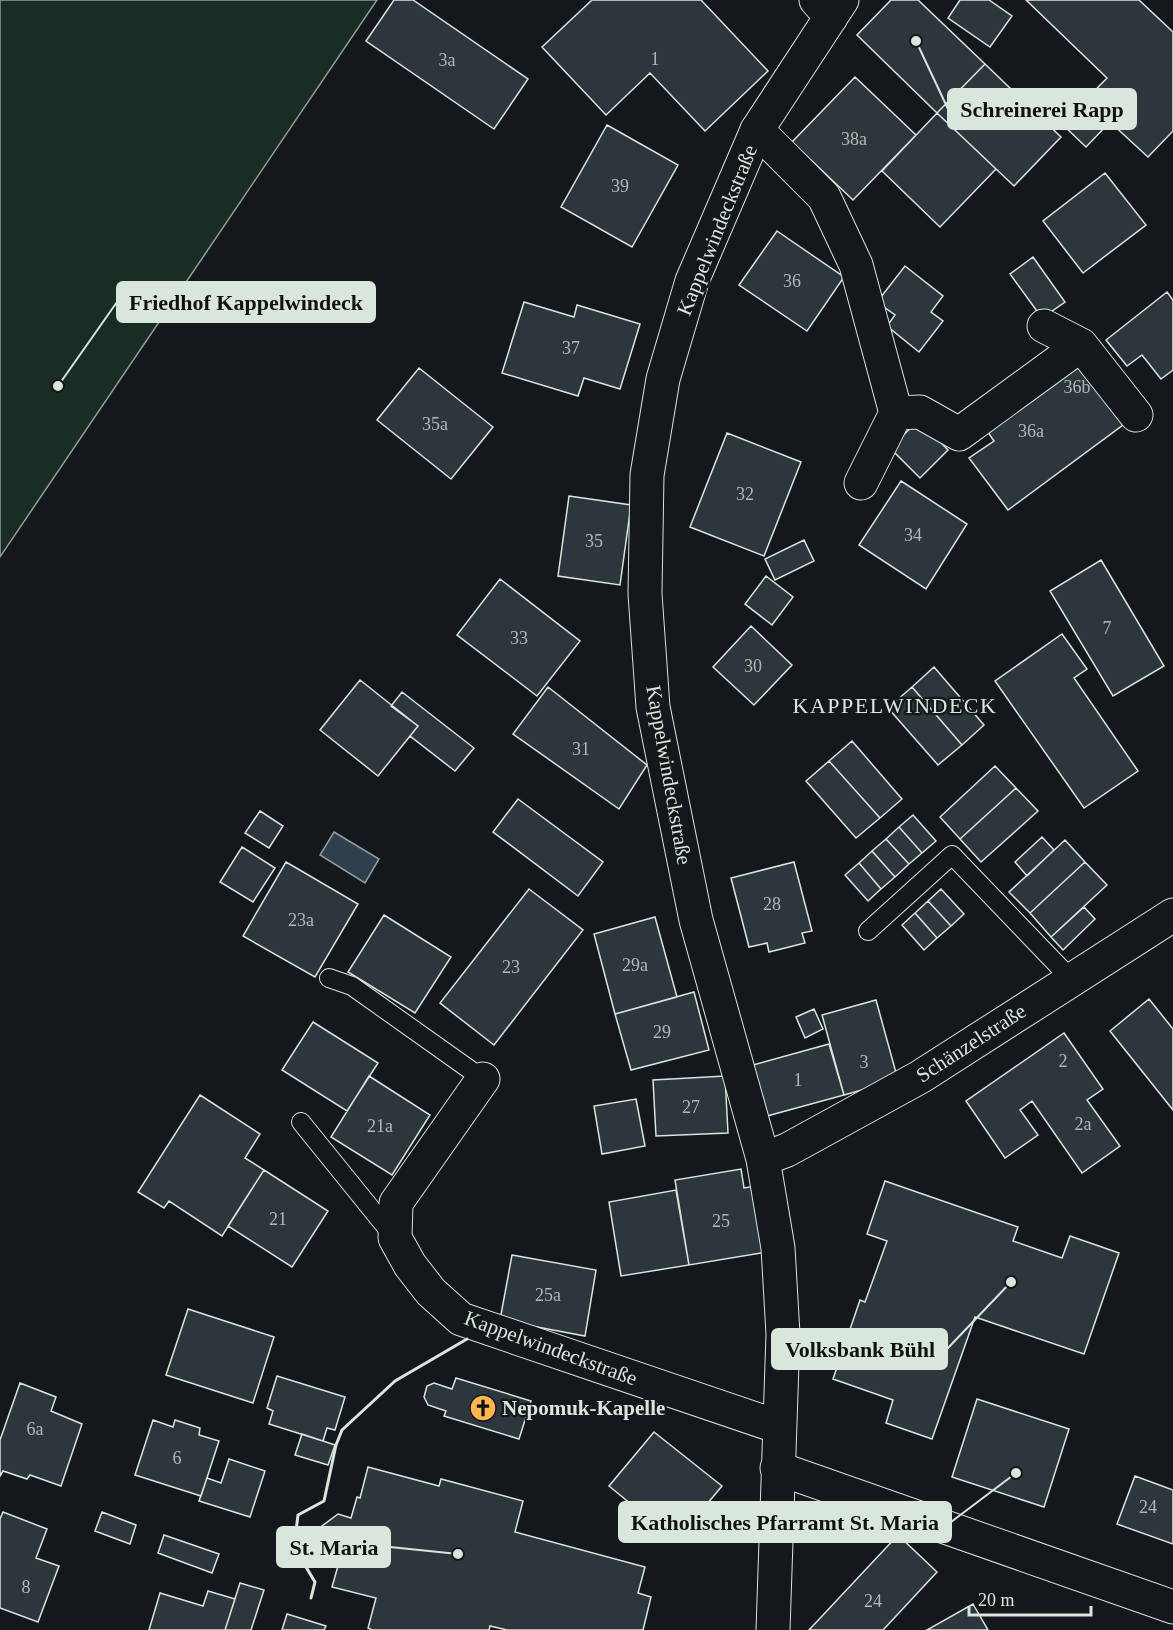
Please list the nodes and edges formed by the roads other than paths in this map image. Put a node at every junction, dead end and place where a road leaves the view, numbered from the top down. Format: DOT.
graph roads {
  1 [pos="830,6"];
  2 [pos="757,130"];
  3 [pos="1044,326"];
  4 [pos="1081,345"];
  5 [pos="896,413"];
  6 [pos="1136,415"];
  7 [pos="861,483"];
  8 [pos="1173,915"];
  9 [pos="868,931"];
  10 [pos="329,978"];
  11 [pos="1071,979"];
  12 [pos="483,1079"];
  13 [pos="301,1122"];
  14 [pos="763,1160"];
  15 [pos="395,1238"];
  16 [pos="779,1427"];
  17 [pos="777,1468"];
  18 [pos="1173,1607"];
  19 [pos="773,1630"];
  1 -- 2 [label="street, Kappelwindeckstraße"];
  2 -- 5 [label="street, Kappelwindeckstraße"];
  2 -- 14 [label="street, Kappelwindeckstraße"];
  3 -- 4 [label="street"];
  4 -- 5 [label="street"];
  4 -- 6 [label="street"];
  5 -- 7 [label="street"];
  8 -- 11 [label="street, Schänzelstraße"];
  9 -- 11 [label="lane"];
  10 -- 12 [label="lane"];
  11 -- 14 [label="street, Schänzelstraße"];
  12 -- 15 [label="street"];
  13 -- 15 [label="lane"];
  14 -- 16 [label="street, Kappelwindeckstraße"];
  15 -- 16 [label="street, Kappelwindeckstraße"];
  16 -- 17 [label="street, Kappelwindeckstraße"];
  17 -- 18 [label="street"];
  17 -- 19 [label="street, Kappelwindeckstraße"];
}
